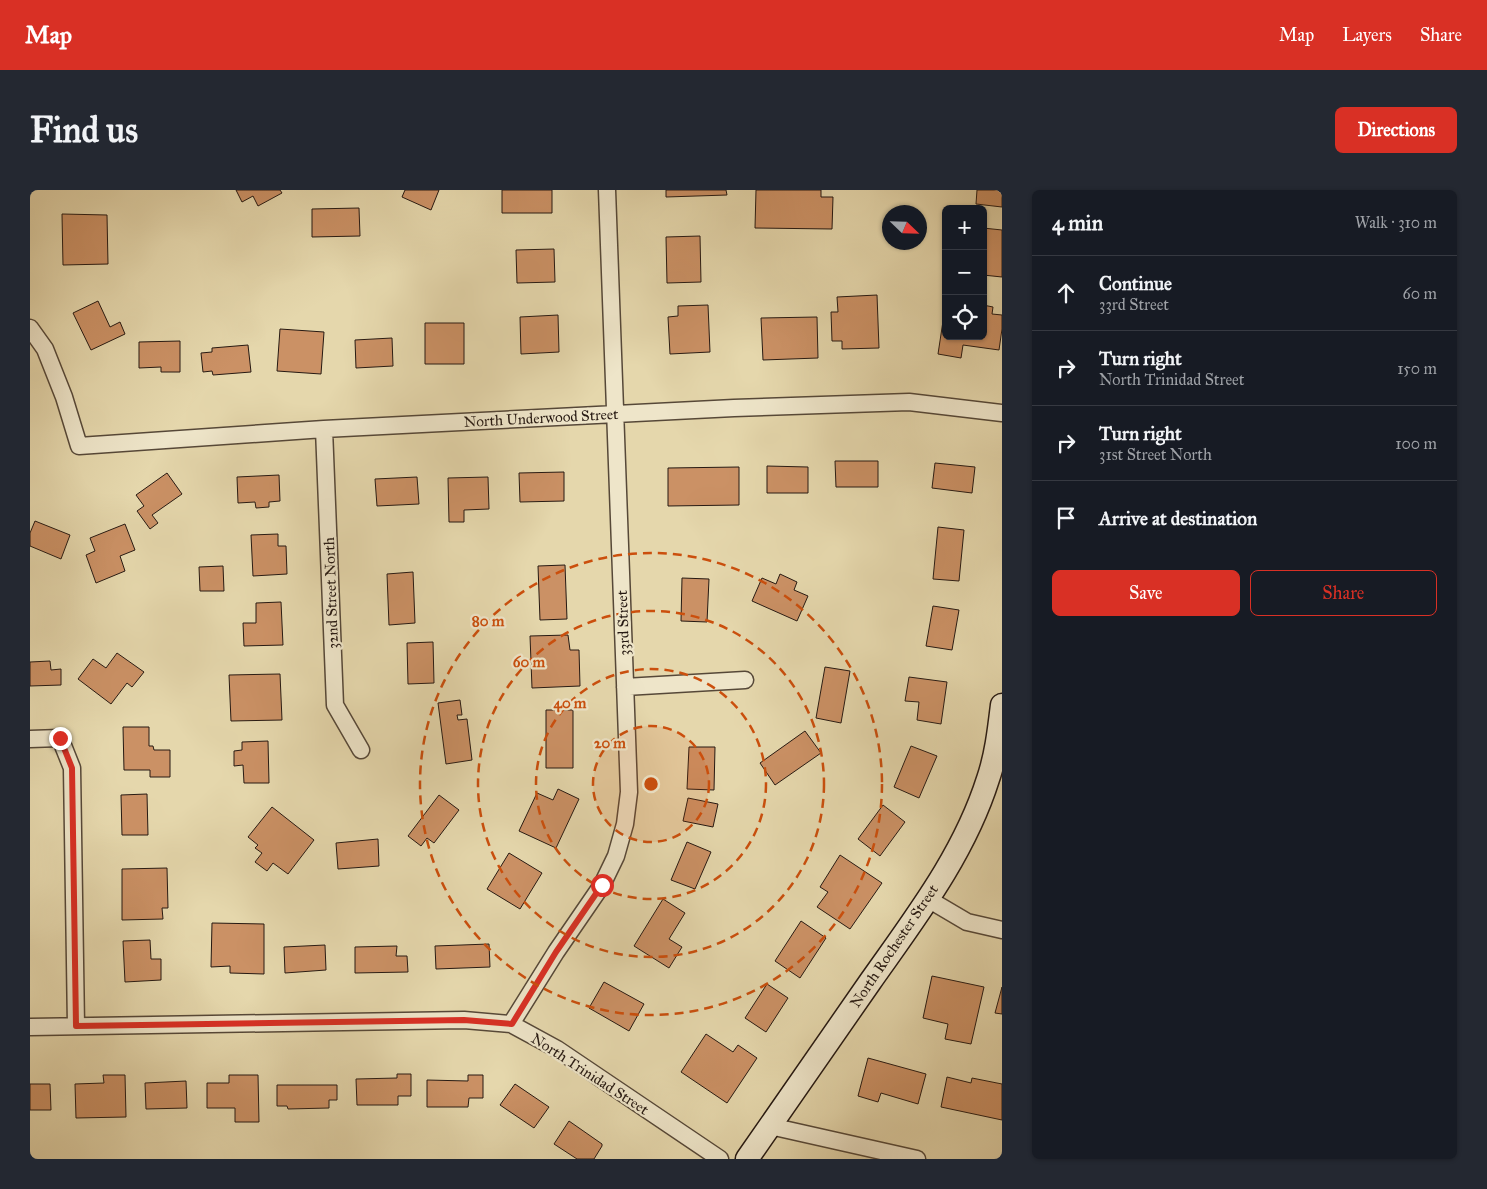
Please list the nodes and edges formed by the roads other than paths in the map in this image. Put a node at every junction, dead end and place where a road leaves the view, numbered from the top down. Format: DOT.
graph roads {
  1 [pos="607,190"];
  2 [pos="30,328"];
  3 [pos="1002,413"];
  4 [pos="615,414"];
  5 [pos="324,429"];
  6 [pos="745,680"];
  7 [pos="625,687"];
  8 [pos="1001,710"];
  9 [pos="30,739"];
  10 [pos="361,750"];
  11 [pos="928,899"];
  12 [pos="1002,930"];
  13 [pos="512,1024"];
  14 [pos="76,1026"];
  15 [pos="30,1027"];
  16 [pos="770,1126"];
  17 [pos="720,1159"];
  18 [pos="747,1159"];
  19 [pos="917,1159"];
  1 -- 4 [label="street, 33rd Street"];
  2 -- 5 [label="street, North Underwood Street"];
  3 -- 4 [label="street, North Underwood Street"];
  4 -- 5 [label="street, North Underwood Street"];
  4 -- 7 [label="street, 33rd Street"];
  5 -- 10 [label="street, 32nd Street North"];
  6 -- 7 [label="street"];
  7 -- 13 [label="street, 33rd Street"];
  8 -- 11 [label="street, North Rochester Street"];
  9 -- 14 [label="street"];
  11 -- 12 [label="street"];
  11 -- 16 [label="street, North Rochester Street"];
  13 -- 14 [label="street, North Trinidad Street"];
  13 -- 17 [label="street, North Trinidad Street"];
  14 -- 15 [label="street, North Trinidad Street"];
  16 -- 18 [label="street, North Rochester Street"];
  16 -- 19 [label="street"];
}
